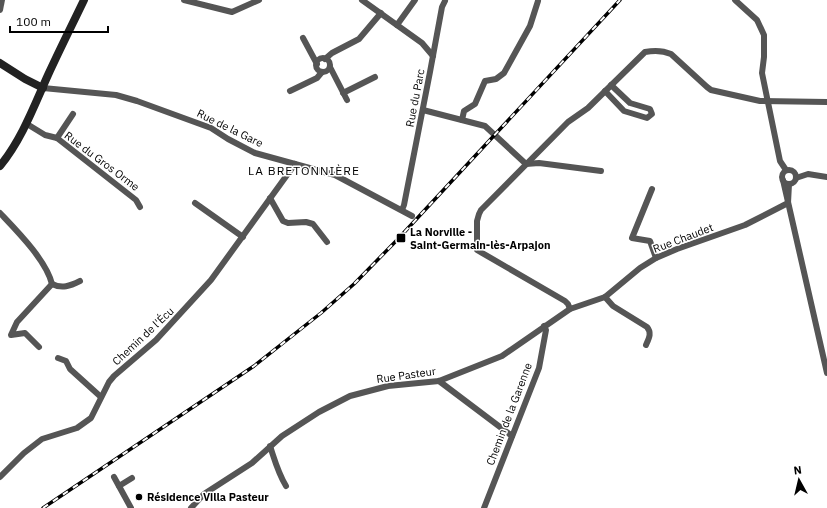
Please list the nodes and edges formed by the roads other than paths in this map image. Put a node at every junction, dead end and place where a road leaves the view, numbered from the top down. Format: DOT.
graph roads {
  1 [pos="2,0"];
  2 [pos="84,0"];
  3 [pos="184,0"];
  4 [pos="259,0"];
  5 [pos="362,0"];
  6 [pos="415,0"];
  7 [pos="735,0"];
  8 [pos="445,1"];
  9 [pos="538,1"];
  10 [pos="545,3"];
  11 [pos="0,10"];
  12 [pos="381,13"];
  13 [pos="397,25"];
  14 [pos="303,38"];
  15 [pos="433,56"];
  16 [pos="325,59"];
  17 [pos="0,63"];
  18 [pos="317,64"];
  19 [pos="330,67"];
  20 [pos="322,72"];
  21 [pos="376,77"];
  22 [pos="611,85"];
  23 [pos="43,88"];
  24 [pos="290,91"];
  25 [pos="605,91"];
  26 [pos="343,93"];
  27 [pos="347,100"];
  28 [pos="768,102"];
  29 [pos="827,102"];
  30 [pos="423,110"];
  31 [pos="73,114"];
  32 [pos="462,120"];
  33 [pos="27,124"];
  34 [pos="57,138"];
  35 [pos="295,164"];
  36 [pos="526,164"];
  37 [pos="0,166"];
  38 [pos="786,170"];
  39 [pos="602,171"];
  40 [pos="795,175"];
  41 [pos="827,177"];
  42 [pos="786,182"];
  43 [pos="652,189"];
  44 [pos="270,198"];
  45 [pos="195,203"];
  46 [pos="788,203"];
  47 [pos="140,207"];
  48 [pos="402,210"];
  49 [pos="0,213"];
  50 [pos="412,216"];
  51 [pos="243,237"];
  52 [pos="327,242"];
  53 [pos="656,258"];
  54 [pos="80,281"];
  55 [pos="52,284"];
  56 [pos="605,297"];
  57 [pos="570,309"];
  58 [pos="544,326"];
  59 [pos="646,345"];
  60 [pos="39,347"];
  61 [pos="58,358"];
  62 [pos="827,373"];
  63 [pos="439,382"];
  64 [pos="101,397"];
  65 [pos="512,436"];
  66 [pos="270,446"];
  67 [pos="0,477"];
  68 [pos="114,477"];
  69 [pos="132,478"];
  70 [pos="119,486"];
  71 [pos="286,486"];
  72 [pos="131,508"];
  73 [pos="191,508"];
  74 [pos="484,508"];
  1 -- 11 [label="street"];
  2 -- 23 [label="main road"];
  3 -- 4 [label="street"];
  5 -- 12 [label="street, Rue du Parc"];
  6 -- 13 [label="street"];
  7 -- 28 [label="street"];
  8 -- 15 [label="street"];
  9 -- 10 [label="street"];
  9 -- 32 [label="street"];
  12 -- 13 [label="street, Rue du Parc"];
  12 -- 16 [label="street"];
  13 -- 15 [label="street, Rue du Parc"];
  14 -- 18 [label="street"];
  15 -- 30 [label="street, Rue du Parc"];
  16 -- 18 [label="street"];
  16 -- 19 [label="street"];
  17 -- 23 [label="main road"];
  18 -- 20 [label="street"];
  19 -- 20 [label="street"];
  19 -- 26 [label="street"];
  20 -- 24 [label="street"];
  21 -- 26 [label="street"];
  22 -- 25 [label="street"];
  22 -- 25 [label="street"];
  22 -- 28 [label="street"];
  23 -- 33 [label="main road"];
  23 -- 35 [label="street, Rue de la Gare"];
  25 -- 36 [label="street"];
  26 -- 27 [label="street"];
  28 -- 29 [label="street"];
  28 -- 38 [label="street"];
  30 -- 32 [label="street"];
  30 -- 48 [label="street, Rue du Parc"];
  31 -- 34 [label="street"];
  32 -- 36 [label="street"];
  33 -- 34 [label="street, Rue du Gros Orme"];
  33 -- 37 [label="main road"];
  34 -- 47 [label="street, Rue du Gros Orme"];
  35 -- 44 [label="street, Chemin de l'Écu"];
  35 -- 48 [label="street, Rue de la Gare"];
  36 -- 39 [label="street"];
  36 -- 57 [label="street"];
  38 -- 40 [label="street"];
  38 -- 42 [label="street"];
  40 -- 41 [label="street"];
  40 -- 42 [label="street"];
  42 -- 46 [label="street"];
  43 -- 53 [label="street"];
  44 -- 51 [label="street, Chemin de l'Écu"];
  44 -- 52 [label="street"];
  45 -- 51 [label="street"];
  46 -- 53 [label="street, Rue Chaudet"];
  46 -- 62 [label="street"];
  48 -- 50 [label="street, Rue de la Gare"];
  49 -- 55 [label="street"];
  51 -- 64 [label="street, Chemin de l'Écu"];
  53 -- 56 [label="street, Rue Chaudet"];
  54 -- 55 [label="street"];
  55 -- 60 [label="street"];
  56 -- 57 [label="street, Rue Chaudet"];
  56 -- 59 [label="street"];
  57 -- 58 [label="street, Rue Pasteur"];
  58 -- 63 [label="street, Rue Pasteur"];
  58 -- 65 [label="street, Chemin de la Garenne"];
  61 -- 64 [label="street"];
  63 -- 65 [label="street"];
  63 -- 66 [label="street, Rue Pasteur"];
  64 -- 67 [label="street, Chemin de l'Écu"];
  65 -- 74 [label="street, Chemin de la Garenne"];
  66 -- 71 [label="street"];
  66 -- 73 [label="street, Rue Pasteur"];
  68 -- 70 [label="street"];
  69 -- 70 [label="street"];
  70 -- 72 [label="street"];
}
